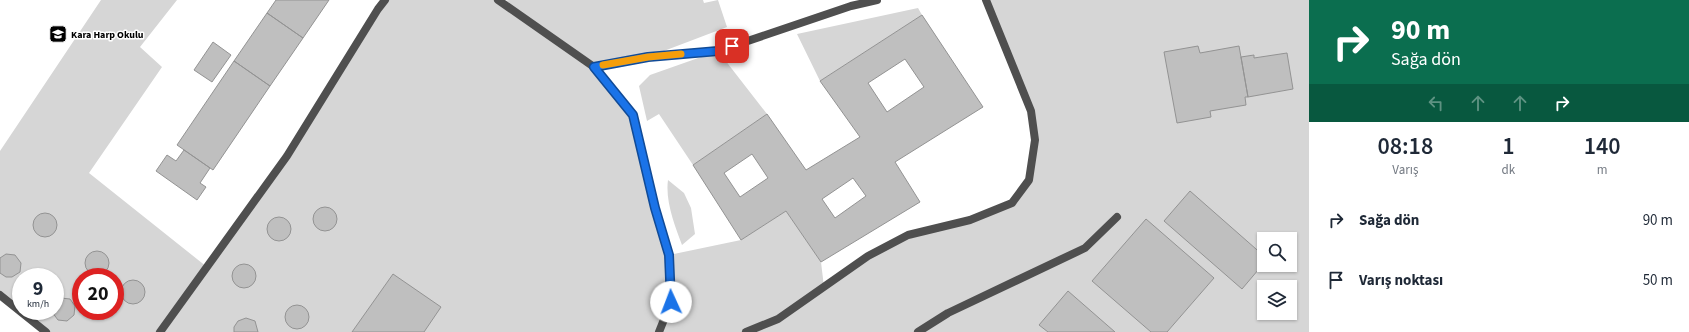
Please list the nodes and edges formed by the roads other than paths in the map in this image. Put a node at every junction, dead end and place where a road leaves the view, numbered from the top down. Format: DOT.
graph roads {
  1 [pos="385,0"];
  2 [pos="498,0"];
  3 [pos="877,0"];
  4 [pos="986,0"];
  5 [pos="594,67"];
  6 [pos="1117,217"];
  7 [pos="0,295"];
  8 [pos="46,332"];
  9 [pos="160,332"];
  10 [pos="659,332"];
  11 [pos="746,332"];
  12 [pos="918,332"];
  1 -- 9 [label="lane"];
  2 -- 5 [label="lane"];
  3 -- 5 [label="lane"];
  4 -- 11 [label="lane"];
  5 -- 10 [label="lane"];
  6 -- 12 [label="lane"];
  7 -- 8 [label="lane"];
}
